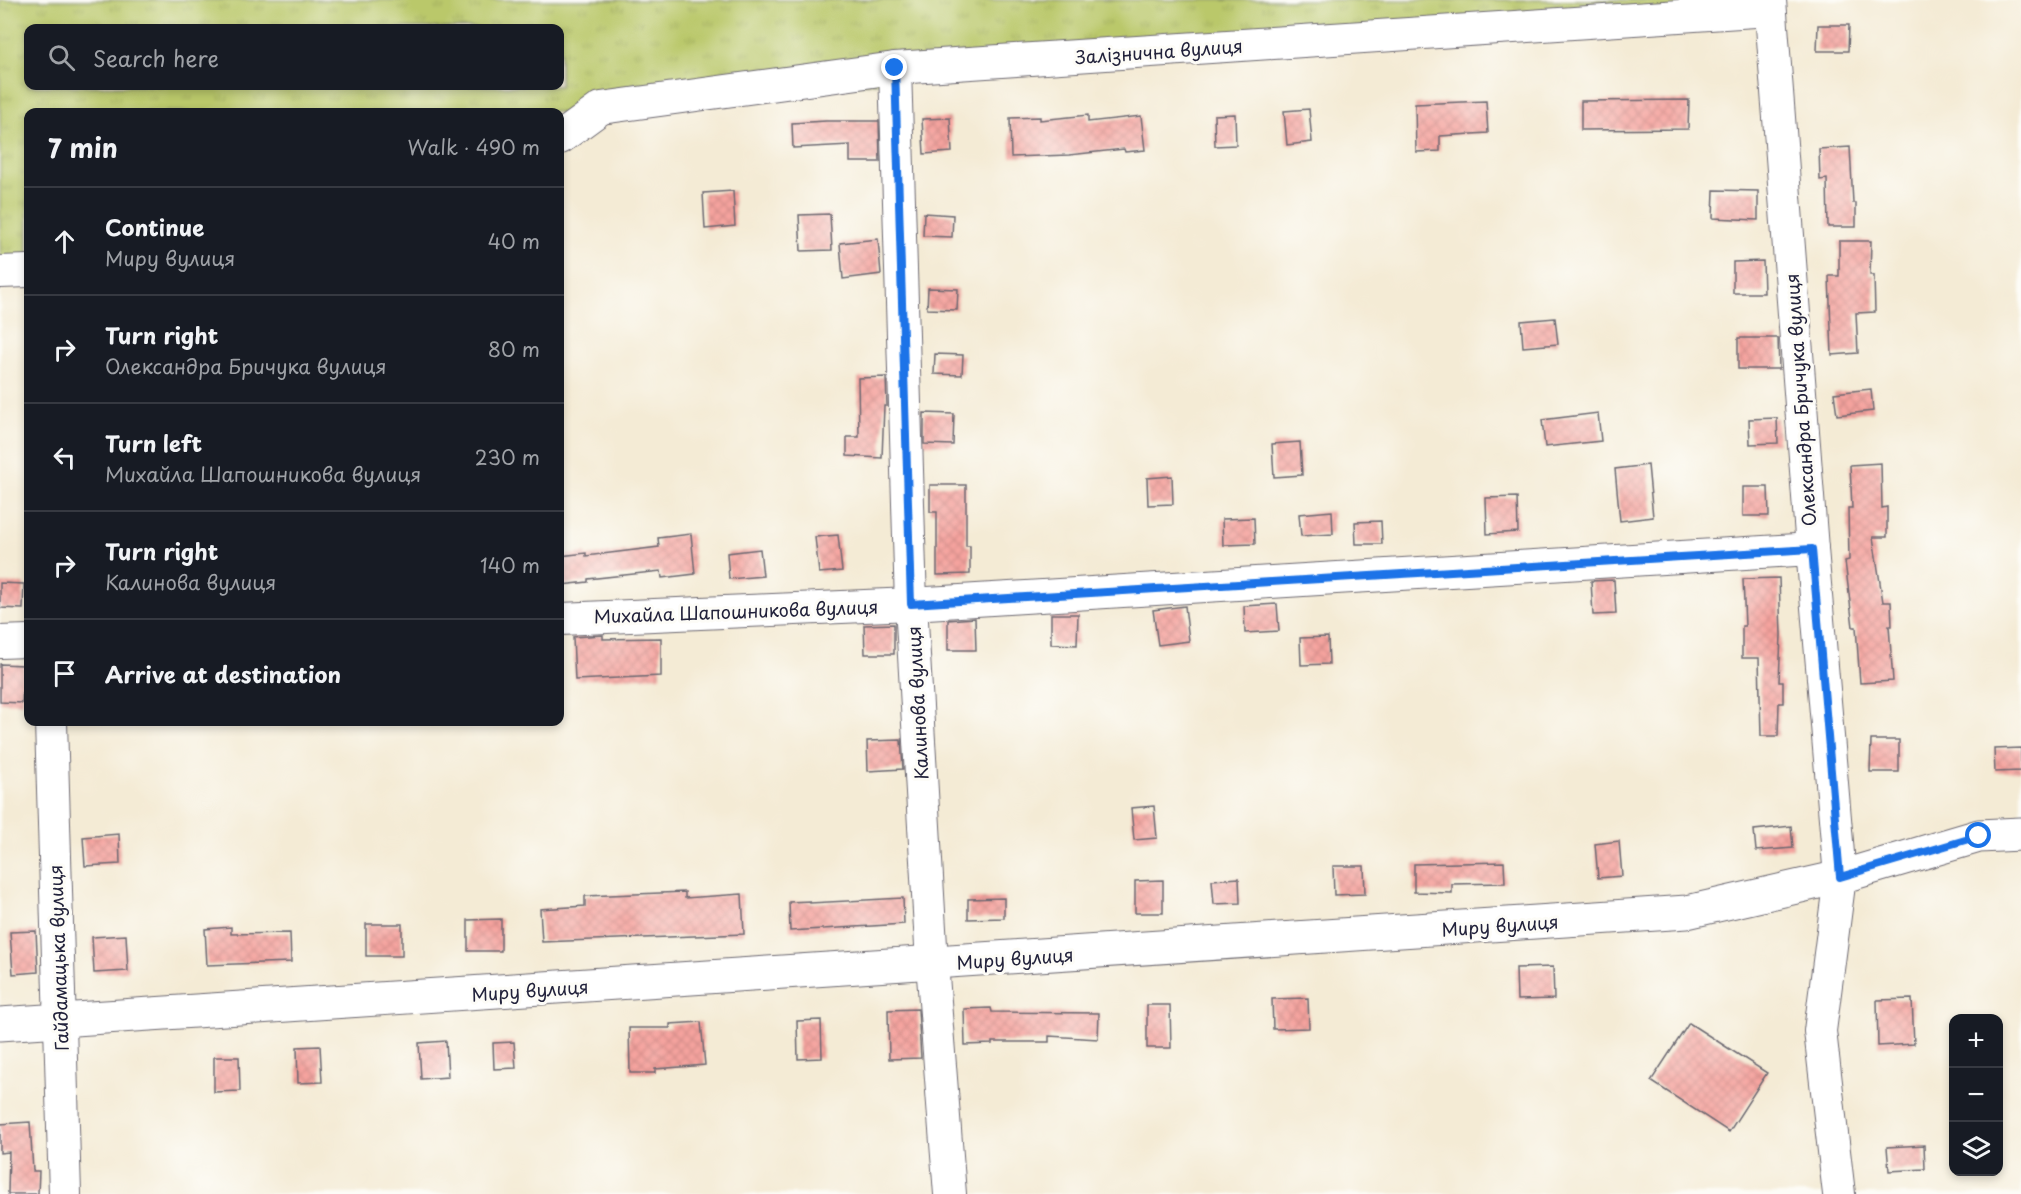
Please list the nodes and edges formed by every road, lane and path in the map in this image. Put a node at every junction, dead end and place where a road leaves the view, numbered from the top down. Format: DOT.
graph roads {
  1 [pos="1770,5"];
  2 [pos="895,68"];
  3 [pos="564,135"];
  4 [pos="24,270"];
  5 [pos="0,272"];
  6 [pos="1812,549"];
  7 [pos="911,604"];
  8 [pos="564,619"];
  9 [pos="24,641"];
  10 [pos="0,642"];
  11 [pos="51,726"];
  12 [pos="2021,834"];
  13 [pos="1840,877"];
  14 [pos="932,963"];
  15 [pos="60,1020"];
  16 [pos="0,1024"];
  17 [pos="65,1194"];
  18 [pos="950,1194"];
  19 [pos="1839,1194"];
  1 -- 2 [label="street, Залізнична вулиця"];
  1 -- 6 [label="street, Олександра Бричука вулиця"];
  2 -- 3 [label="street, Залізнична вулиця"];
  2 -- 7 [label="street, Калинова вулиця"];
  4 -- 5 [label="street"];
  6 -- 7 [label="street, Михайла Шапошникова вулиця"];
  6 -- 13 [label="street, Олександра Бричука вулиця"];
  7 -- 8 [label="street, Михайла Шапошникова вулиця"];
  7 -- 14 [label="street, Калинова вулиця"];
  9 -- 10 [label="street"];
  11 -- 15 [label="street, Гайдамацька вулиця"];
  12 -- 13 [label="main road, Миру вулиця"];
  13 -- 14 [label="main road, Миру вулиця"];
  13 -- 19 [label="street, Олександра Бричука вулиця"];
  14 -- 15 [label="main road, Миру вулиця"];
  14 -- 18 [label="street, Калинова вулиця"];
  15 -- 16 [label="main road, Миру вулиця"];
  15 -- 17 [label="street, Гайдамацька вулиця"];
}
